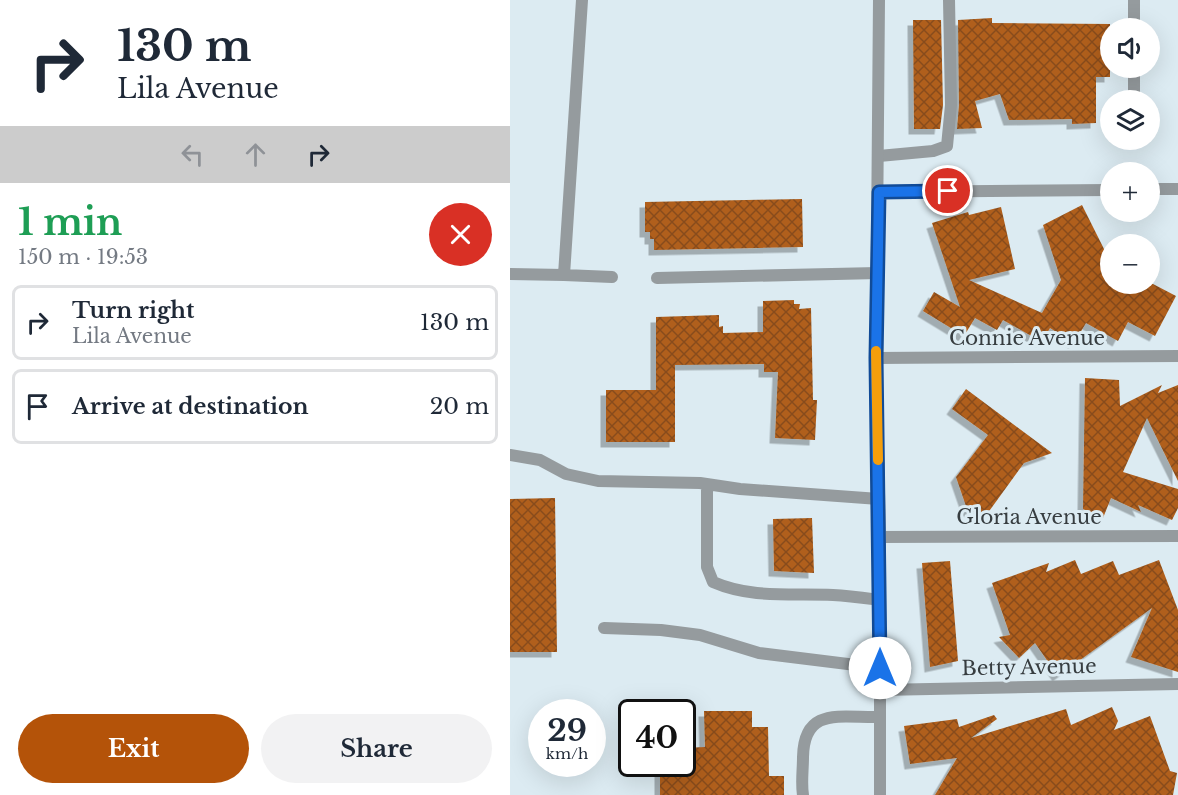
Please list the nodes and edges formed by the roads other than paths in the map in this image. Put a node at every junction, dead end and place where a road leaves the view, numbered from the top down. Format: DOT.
graph roads {
  1 [pos="582,0"];
  2 [pos="879,0"];
  3 [pos="949,0"];
  4 [pos="1134,0"];
  5 [pos="1134,18"];
  6 [pos="879,156"];
  7 [pos="1160,189"];
  8 [pos="1178,189"];
  9 [pos="1100,190"];
  10 [pos="879,192"];
  11 [pos="878,273"];
  12 [pos="510,274"];
  13 [pos="564,275"];
  14 [pos="612,277"];
  15 [pos="657,278"];
  16 [pos="1178,357"];
  17 [pos="876,358"];
  18 [pos="510,455"];
  19 [pos="707,484"];
  20 [pos="879,499"];
  21 [pos="1178,536"];
  22 [pos="880,537"];
  23 [pos="880,600"];
  24 [pos="604,628"];
  25 [pos="880,668"];
  26 [pos="1178,684"];
  27 [pos="880,690"];
  28 [pos="879,717"];
  29 [pos="803,795"];
  30 [pos="880,795"];
  1 -- 13 [label="street"];
  2 -- 6 [label="street"];
  3 -- 6 [label="street"];
  4 -- 5 [label="street"];
  6 -- 10 [label="street"];
  7 -- 8 [label="street"];
  9 -- 10 [label="street"];
  10 -- 11 [label="street"];
  11 -- 15 [label="street"];
  11 -- 17 [label="street"];
  12 -- 13 [label="street"];
  13 -- 14 [label="street"];
  16 -- 17 [label="street, Connie Avenue"];
  17 -- 20 [label="street"];
  18 -- 19 [label="street"];
  19 -- 20 [label="street"];
  19 -- 23 [label="street"];
  20 -- 22 [label="street"];
  21 -- 22 [label="street, Gloria Avenue"];
  22 -- 23 [label="street"];
  23 -- 25 [label="street"];
  24 -- 25 [label="street"];
  25 -- 27 [label="street"];
  26 -- 27 [label="street, Betty Avenue"];
  27 -- 28 [label="street"];
  28 -- 29 [label="street"];
  28 -- 30 [label="street"];
}
